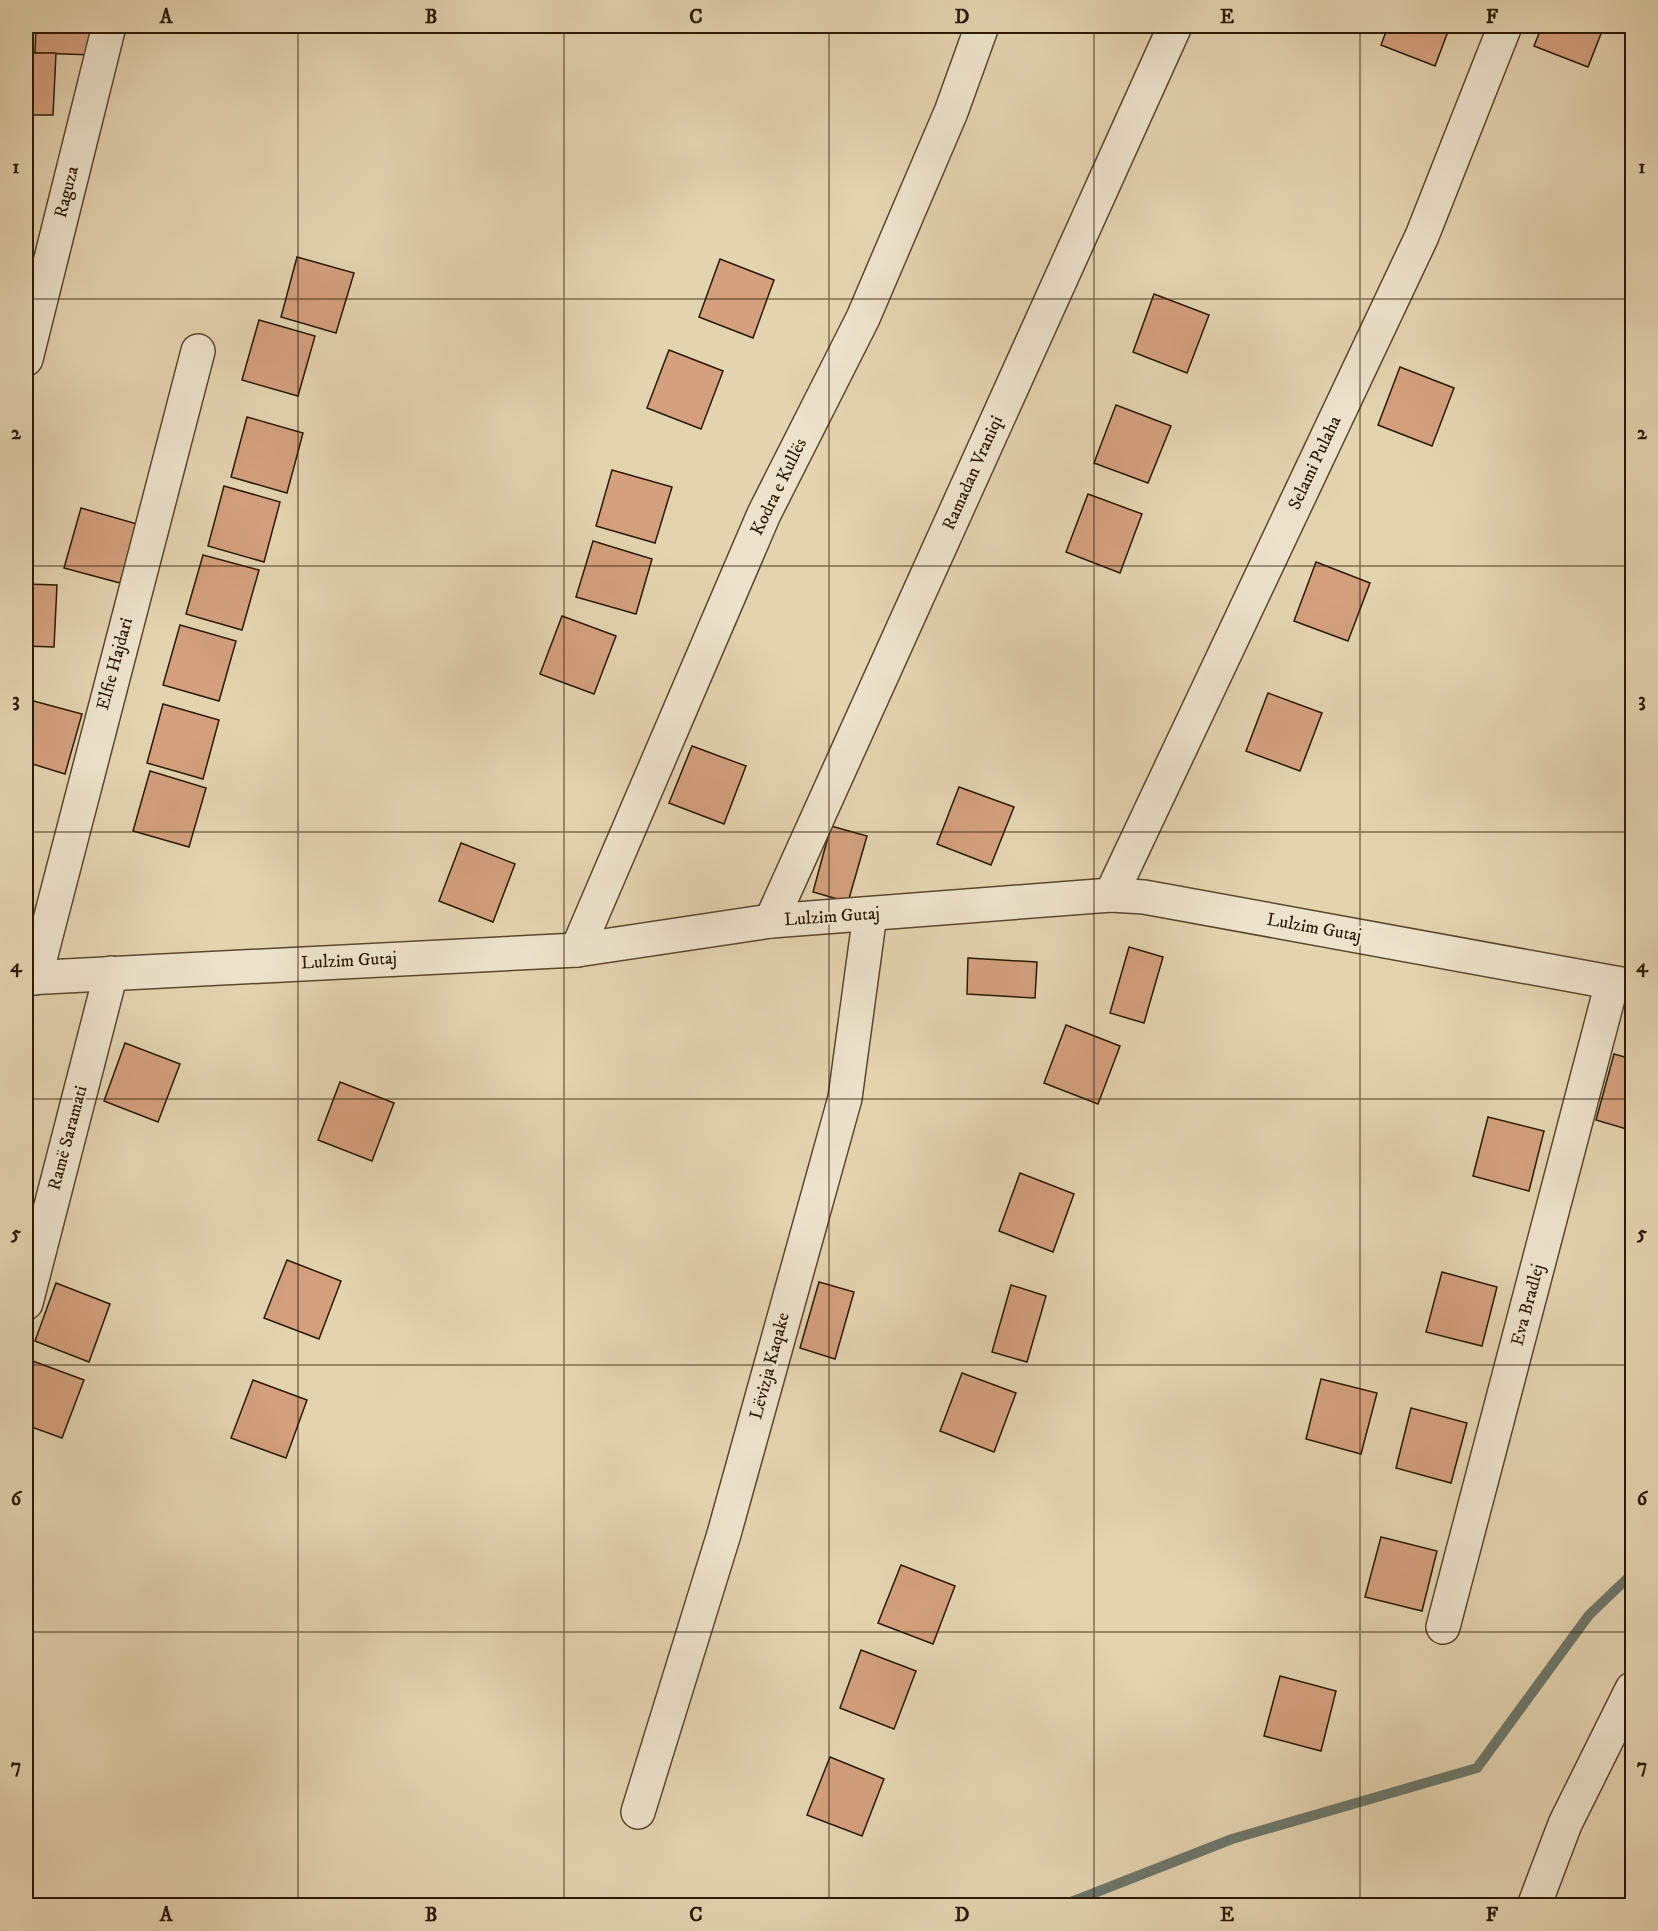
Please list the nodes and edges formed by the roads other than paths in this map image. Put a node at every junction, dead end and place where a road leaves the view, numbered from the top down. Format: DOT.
graph roads {
  1 [pos="109,26"];
  2 [pos="981,26"];
  3 [pos="1175,26"];
  4 [pos="1505,26"];
  5 [pos="198,351"];
  6 [pos="26,359"];
  7 [pos="1111,895"];
  8 [pos="870,914"];
  9 [pos="771,921"];
  10 [pos="577,950"];
  11 [pos="111,972"];
  12 [pos="30,978"];
  13 [pos="1622,984"];
  14 [pos="26,1303"];
  15 [pos="1443,1627"];
  16 [pos="1632,1689"];
  17 [pos="638,1812"];
  18 [pos="1534,1905"];
  1 -- 6 [label="street, Raguza"];
  2 -- 10 [label="street, Kodra e Kullës"];
  3 -- 9 [label="street, Ramadan Vraniqi"];
  4 -- 7 [label="street, Selami Pulaha"];
  5 -- 12 [label="street, Elfie Hajdari"];
  7 -- 8 [label="street, Lulzim Gutaj"];
  7 -- 13 [label="street, Lulzim Gutaj"];
  8 -- 9 [label="street, Lulzim Gutaj"];
  8 -- 17 [label="street, Lëvizja Kaqake"];
  9 -- 10 [label="street, Lulzim Gutaj"];
  10 -- 11 [label="street, Lulzim Gutaj"];
  11 -- 12 [label="street, Lulzim Gutaj"];
  11 -- 14 [label="street, Ramë Saramati"];
  13 -- 15 [label="street, Eva Bradlej"];
  16 -- 18 [label="street"];
}
